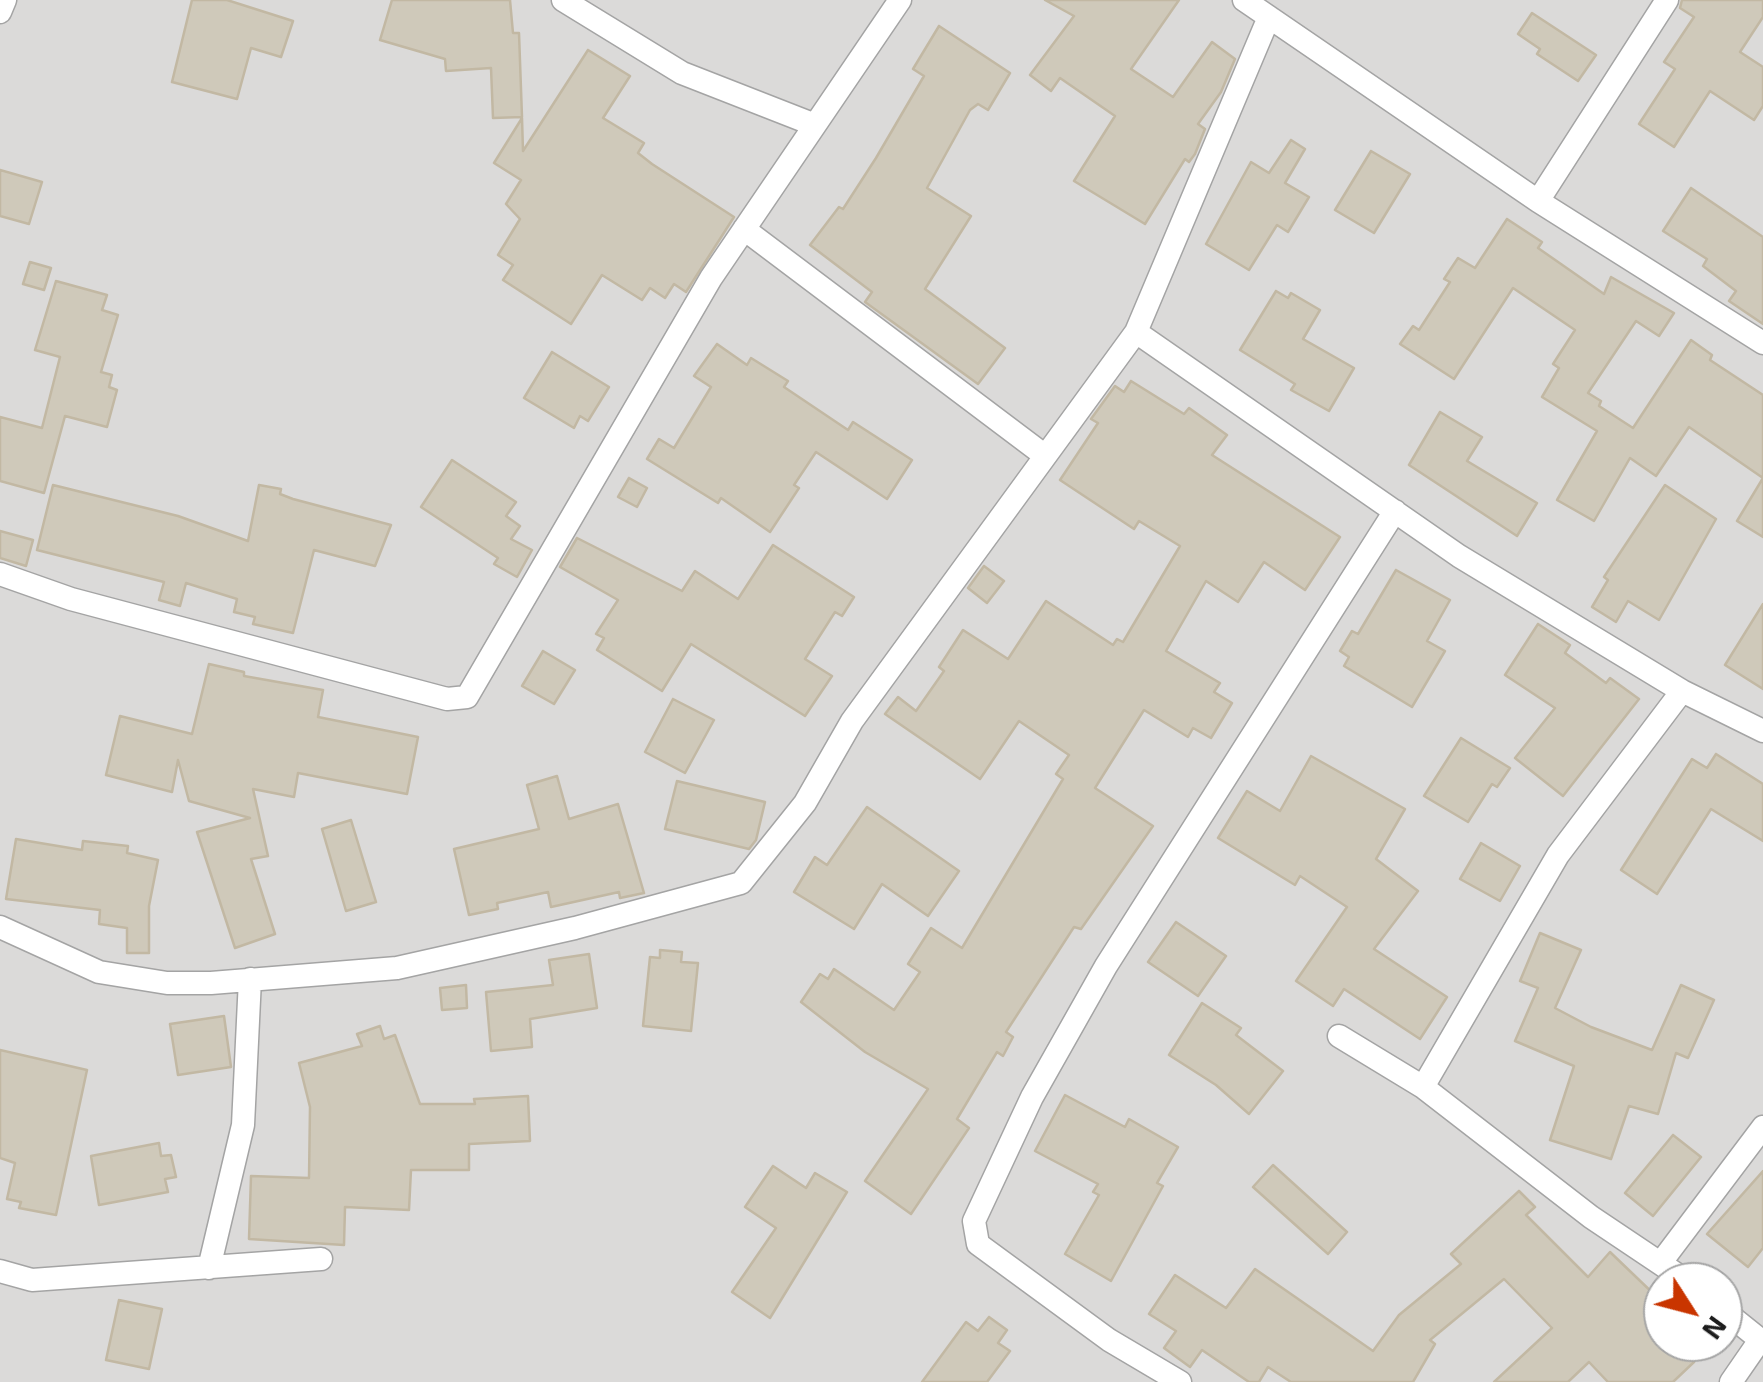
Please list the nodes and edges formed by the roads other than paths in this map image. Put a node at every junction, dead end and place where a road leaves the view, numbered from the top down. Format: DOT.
graph roads {
  1 [pos="5,0"];
  2 [pos="563,0"];
  3 [pos="900,0"];
  4 [pos="1244,0"];
  5 [pos="1667,0"];
  6 [pos="0,12"];
  7 [pos="1268,16"];
  8 [pos="815,125"];
  9 [pos="1538,202"];
  10 [pos="744,229"];
  11 [pos="1136,332"];
  12 [pos="1763,343"];
  13 [pos="1044,454"];
  14 [pos="1394,511"];
  15 [pos="0,574"];
  16 [pos="1682,691"];
  17 [pos="1763,730"];
  18 [pos="0,926"];
  19 [pos="250,978"];
  20 [pos="1338,1036"];
  21 [pos="1423,1087"];
  22 [pos="1763,1127"];
  23 [pos="320,1259"];
  24 [pos="1662,1262"];
  25 [pos="209,1268"];
  26 [pos="0,1271"];
  27 [pos="1761,1341"];
  28 [pos="1180,1382"];
  29 [pos="1731,1382"];
  1 -- 6 [label="street"];
  2 -- 8 [label="street"];
  3 -- 8 [label="street"];
  4 -- 7 [label="street"];
  5 -- 9 [label="street"];
  7 -- 9 [label="street"];
  7 -- 11 [label="street"];
  8 -- 10 [label="street"];
  9 -- 12 [label="street"];
  10 -- 13 [label="street"];
  10 -- 15 [label="street"];
  11 -- 13 [label="street"];
  11 -- 14 [label="street"];
  13 -- 19 [label="street"];
  14 -- 16 [label="street"];
  14 -- 28 [label="street"];
  16 -- 17 [label="street"];
  16 -- 21 [label="street"];
  18 -- 19 [label="street"];
  19 -- 25 [label="street"];
  20 -- 21 [label="street"];
  21 -- 24 [label="street"];
  22 -- 24 [label="street"];
  23 -- 25 [label="street"];
  25 -- 26 [label="street"];
  27 -- 29 [label="street"];
}
